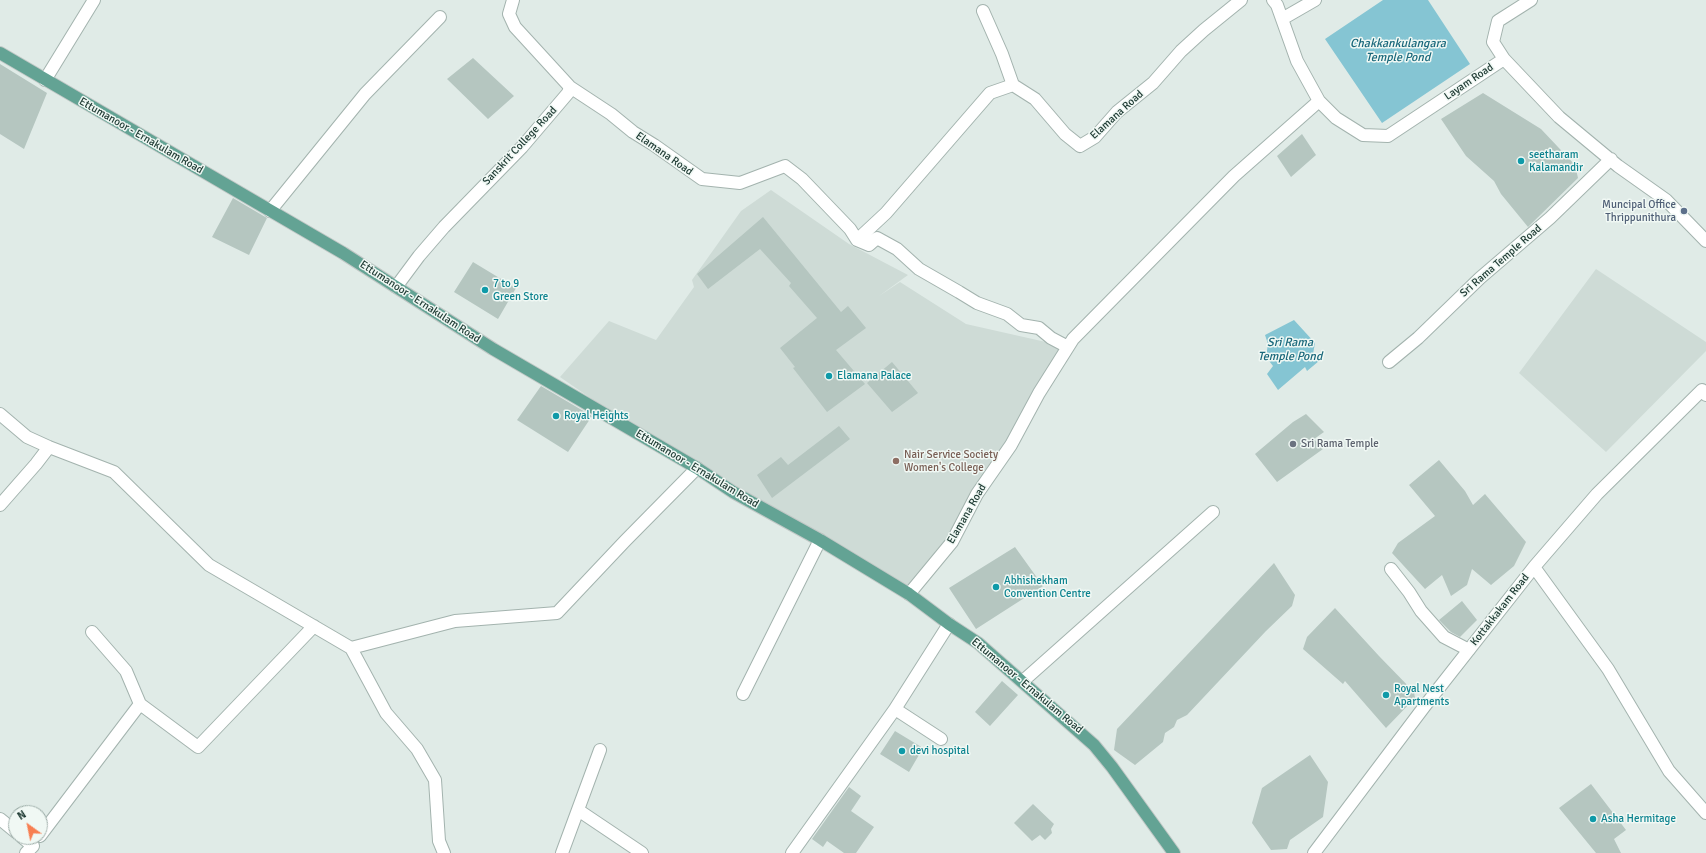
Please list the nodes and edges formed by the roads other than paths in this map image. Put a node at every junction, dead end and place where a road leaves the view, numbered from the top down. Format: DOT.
graph roads {
  1 [pos="94,0"];
  2 [pos="513,0"];
  3 [pos="1241,0"];
  4 [pos="1273,0"];
  5 [pos="1315,0"];
  6 [pos="1530,0"];
  7 [pos="983,11"];
  8 [pos="440,17"];
  9 [pos="1282,19"];
  10 [pos="0,53"];
  11 [pos="1504,59"];
  12 [pos="45,80"];
  13 [pos="1013,85"];
  14 [pos="570,87"];
  15 [pos="1319,101"];
  16 [pos="1611,159"];
  17 [pos="270,211"];
  18 [pos="857,240"];
  19 [pos="1706,241"];
  20 [pos="396,287"];
  21 [pos="1068,347"];
  22 [pos="1390,362"];
  23 [pos="1704,393"];
  24 [pos="0,414"];
  25 [pos="49,447"];
  26 [pos="698,468"];
  27 [pos="0,505"];
  28 [pos="1213,512"];
  29 [pos="820,540"];
  30 [pos="1534,567"];
  31 [pos="1391,569"];
  32 [pos="909,594"];
  33 [pos="949,624"];
  34 [pos="314,626"];
  35 [pos="92,632"];
  36 [pos="351,648"];
  37 [pos="1468,650"];
  38 [pos="1023,681"];
  39 [pos="743,694"];
  40 [pos="140,704"];
  41 [pos="895,709"];
  42 [pos="941,739"];
  43 [pos="600,750"];
  44 [pos="578,810"];
  45 [pos="1706,813"];
  46 [pos="0,819"];
  47 [pos="8,826"];
  48 [pos="48,829"];
  49 [pos="444,853"];
  50 [pos="562,853"];
  51 [pos="642,853"];
  52 [pos="792,853"];
  53 [pos="1174,853"];
  54 [pos="1314,853"];
  1 -- 12 [label="street"];
  2 -- 14 [label="street"];
  3 -- 13 [label="street, Elamana Road"];
  4 -- 9 [label="street, Layam Road"];
  5 -- 9 [label="street"];
  6 -- 11 [label="street"];
  7 -- 13 [label="street"];
  8 -- 17 [label="street"];
  9 -- 15 [label="street, Layam Road"];
  10 -- 12 [label="main road, Ettumanoor - Ernakulam Road"];
  11 -- 15 [label="street, Layam Road"];
  11 -- 16 [label="street, Layam Road"];
  12 -- 17 [label="main road, Ettumanoor - Ernakulam Road"];
  13 -- 18 [label="street"];
  14 -- 18 [label="street, Elamana Road"];
  14 -- 20 [label="street, Sanskrit College Road"];
  15 -- 21 [label="street, Elamana Road"];
  16 -- 19 [label="street, Layam Road"];
  16 -- 22 [label="street, Sri Rama Temple Road"];
  17 -- 20 [label="main road, Ettumanoor - Ernakulam Road"];
  18 -- 21 [label="street"];
  20 -- 26 [label="main road, Ettumanoor - Ernakulam Road"];
  21 -- 32 [label="street, Elamana Road"];
  23 -- 30 [label="street, Kottakkakam Road"];
  24 -- 25 [label="street"];
  25 -- 27 [label="street"];
  25 -- 34 [label="street"];
  26 -- 29 [label="main road, Ettumanoor - Ernakulam Road"];
  26 -- 36 [label="street"];
  28 -- 38 [label="street"];
  29 -- 32 [label="main road, Ettumanoor - Ernakulam Road"];
  29 -- 39 [label="street"];
  30 -- 37 [label="street, Kottakkakam Road"];
  30 -- 45 [label="street"];
  31 -- 37 [label="street"];
  32 -- 33 [label="main road, Ettumanoor - Ernakulam Road"];
  33 -- 38 [label="main road, Ettumanoor - Ernakulam Road"];
  33 -- 41 [label="street"];
  34 -- 36 [label="street"];
  34 -- 40 [label="street"];
  35 -- 40 [label="street"];
  36 -- 49 [label="street"];
  37 -- 54 [label="street, Kottakkakam Road"];
  38 -- 53 [label="main road, Ettumanoor - Ernakulam Road"];
  40 -- 48 [label="street"];
  41 -- 42 [label="street"];
  41 -- 52 [label="street"];
  43 -- 44 [label="street"];
  44 -- 50 [label="street"];
  44 -- 51 [label="street"];
  46 -- 47 [label="street"];
}
